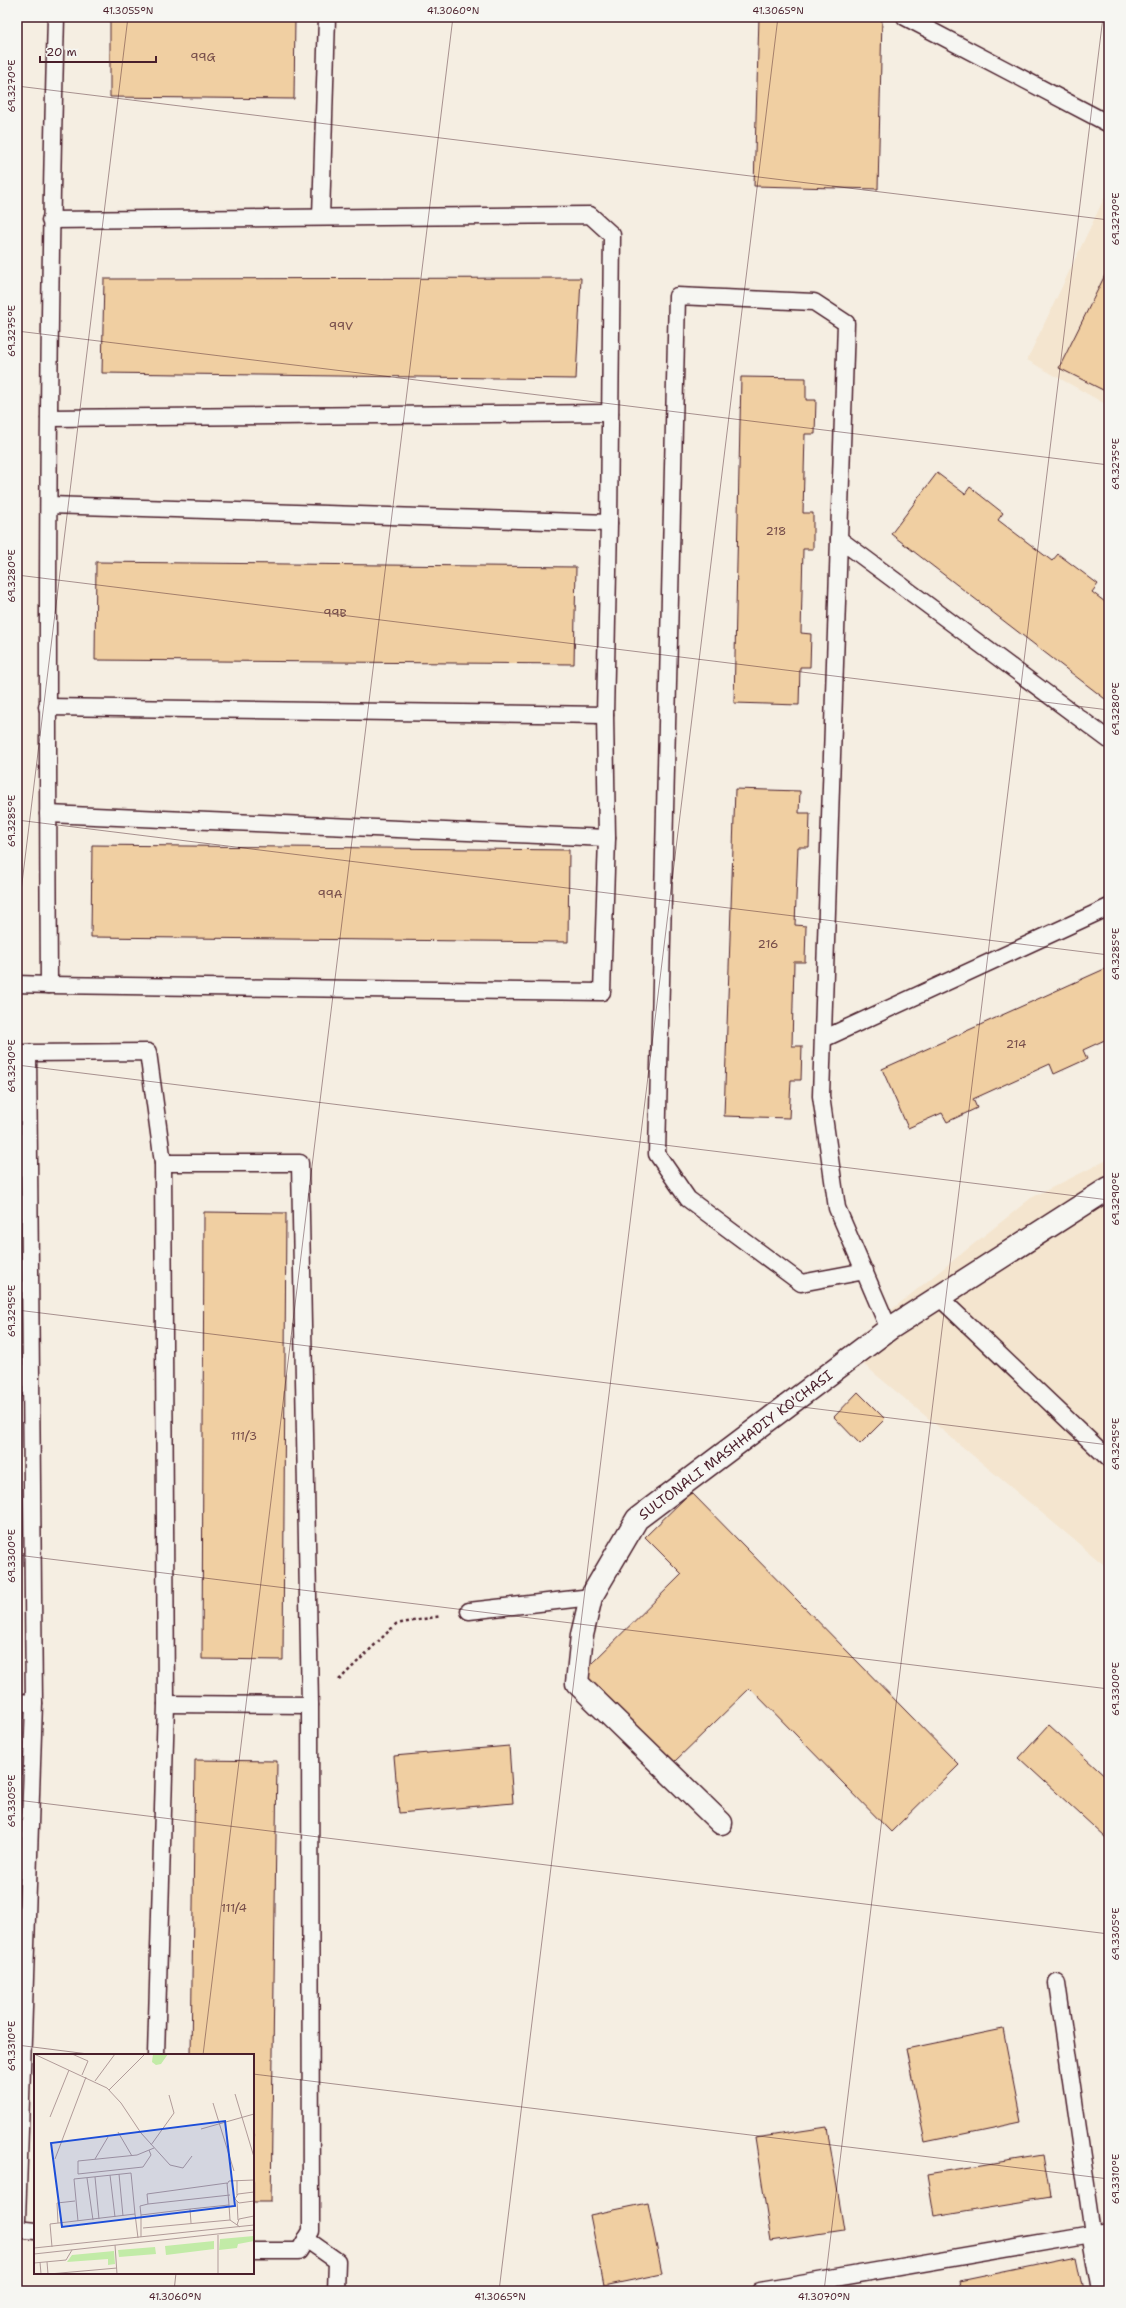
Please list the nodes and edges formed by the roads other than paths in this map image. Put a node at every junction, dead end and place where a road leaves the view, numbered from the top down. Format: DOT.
graph roads {
  1 [pos="56,17"];
  2 [pos="328,17"];
  3 [pos="906,17"];
  4 [pos="1109,124"];
  5 [pos="321,217"];
  6 [pos="50,220"];
  7 [pos="610,413"];
  8 [pos="49,418"];
  9 [pos="49,505"];
  10 [pos="610,523"];
  11 [pos="839,539"];
  12 [pos="47,707"];
  13 [pos="605,715"];
  14 [pos="1109,740"];
  15 [pos="48,814"];
  16 [pos="607,838"];
  17 [pos="1109,907"];
  18 [pos="17,984"];
  19 [pos="49,985"];
  20 [pos="823,1040"];
  21 [pos="23,1053"];
  22 [pos="162,1163"];
  23 [pos="1109,1188"];
  24 [pos="865,1271"];
  25 [pos="939,1297"];
  26 [pos="889,1329"];
  27 [pos="1109,1459"];
  28 [pos="591,1597"];
  29 [pos="469,1611"];
  30 [pos="17,1702"];
  31 [pos="34,1703"];
  32 [pos="166,1704"];
  33 [pos="310,1705"];
  34 [pos="721,1823"];
  35 [pos="1057,1983"];
  36 [pos="156,2054"];
  37 [pos="17,2220"];
  38 [pos="17,2229"];
  39 [pos="34,2232"];
  40 [pos="1101,2232"];
  41 [pos="306,2239"];
  42 [pos="254,2251"];
  43 [pos="336,2291"];
  44 [pos="760,2291"];
  45 [pos="1103,2291"];
  1 -- 6 [label="lane"];
  2 -- 5 [label="lane"];
  3 -- 4 [label="lane"];
  5 -- 6 [label="lane"];
  5 -- 7 [label="lane"];
  6 -- 8 [label="lane"];
  7 -- 8 [label="lane"];
  7 -- 10 [label="lane"];
  8 -- 9 [label="lane"];
  9 -- 10 [label="lane"];
  9 -- 12 [label="lane"];
  10 -- 13 [label="lane"];
  11 -- 14 [label="lane"];
  11 -- 20 [label="lane"];
  11 -- 24 [label="lane"];
  12 -- 13 [label="lane"];
  12 -- 15 [label="lane"];
  13 -- 16 [label="lane"];
  15 -- 16 [label="lane"];
  15 -- 19 [label="lane"];
  16 -- 19 [label="lane"];
  17 -- 20 [label="lane"];
  18 -- 19 [label="lane"];
  20 -- 24 [label="lane"];
  21 -- 22 [label="lane"];
  21 -- 31 [label="lane"];
  22 -- 32 [label="lane"];
  22 -- 33 [label="lane"];
  23 -- 25 [label="street, SULTONALI MASHHADIY KO'CHASI"];
  24 -- 26 [label="lane"];
  25 -- 26 [label="street, SULTONALI MASHHADIY KO'CHASI"];
  25 -- 27 [label="lane"];
  26 -- 28 [label="street, SULTONALI MASHHADIY KO'CHASI"];
  28 -- 29 [label="lane"];
  28 -- 34 [label="street, SULTONALI MASHHADIY KO'CHASI"];
  30 -- 31 [label="lane"];
  31 -- 37 [label="lane"];
  32 -- 33 [label="lane"];
  32 -- 36 [label="lane"];
  33 -- 41 [label="lane"];
  35 -- 40 [label="lane"];
  38 -- 39 [label="lane"];
  40 -- 44 [label="lane"];
  40 -- 45 [label="street"];
  41 -- 42 [label="lane"];
  41 -- 43 [label="lane"];
}
